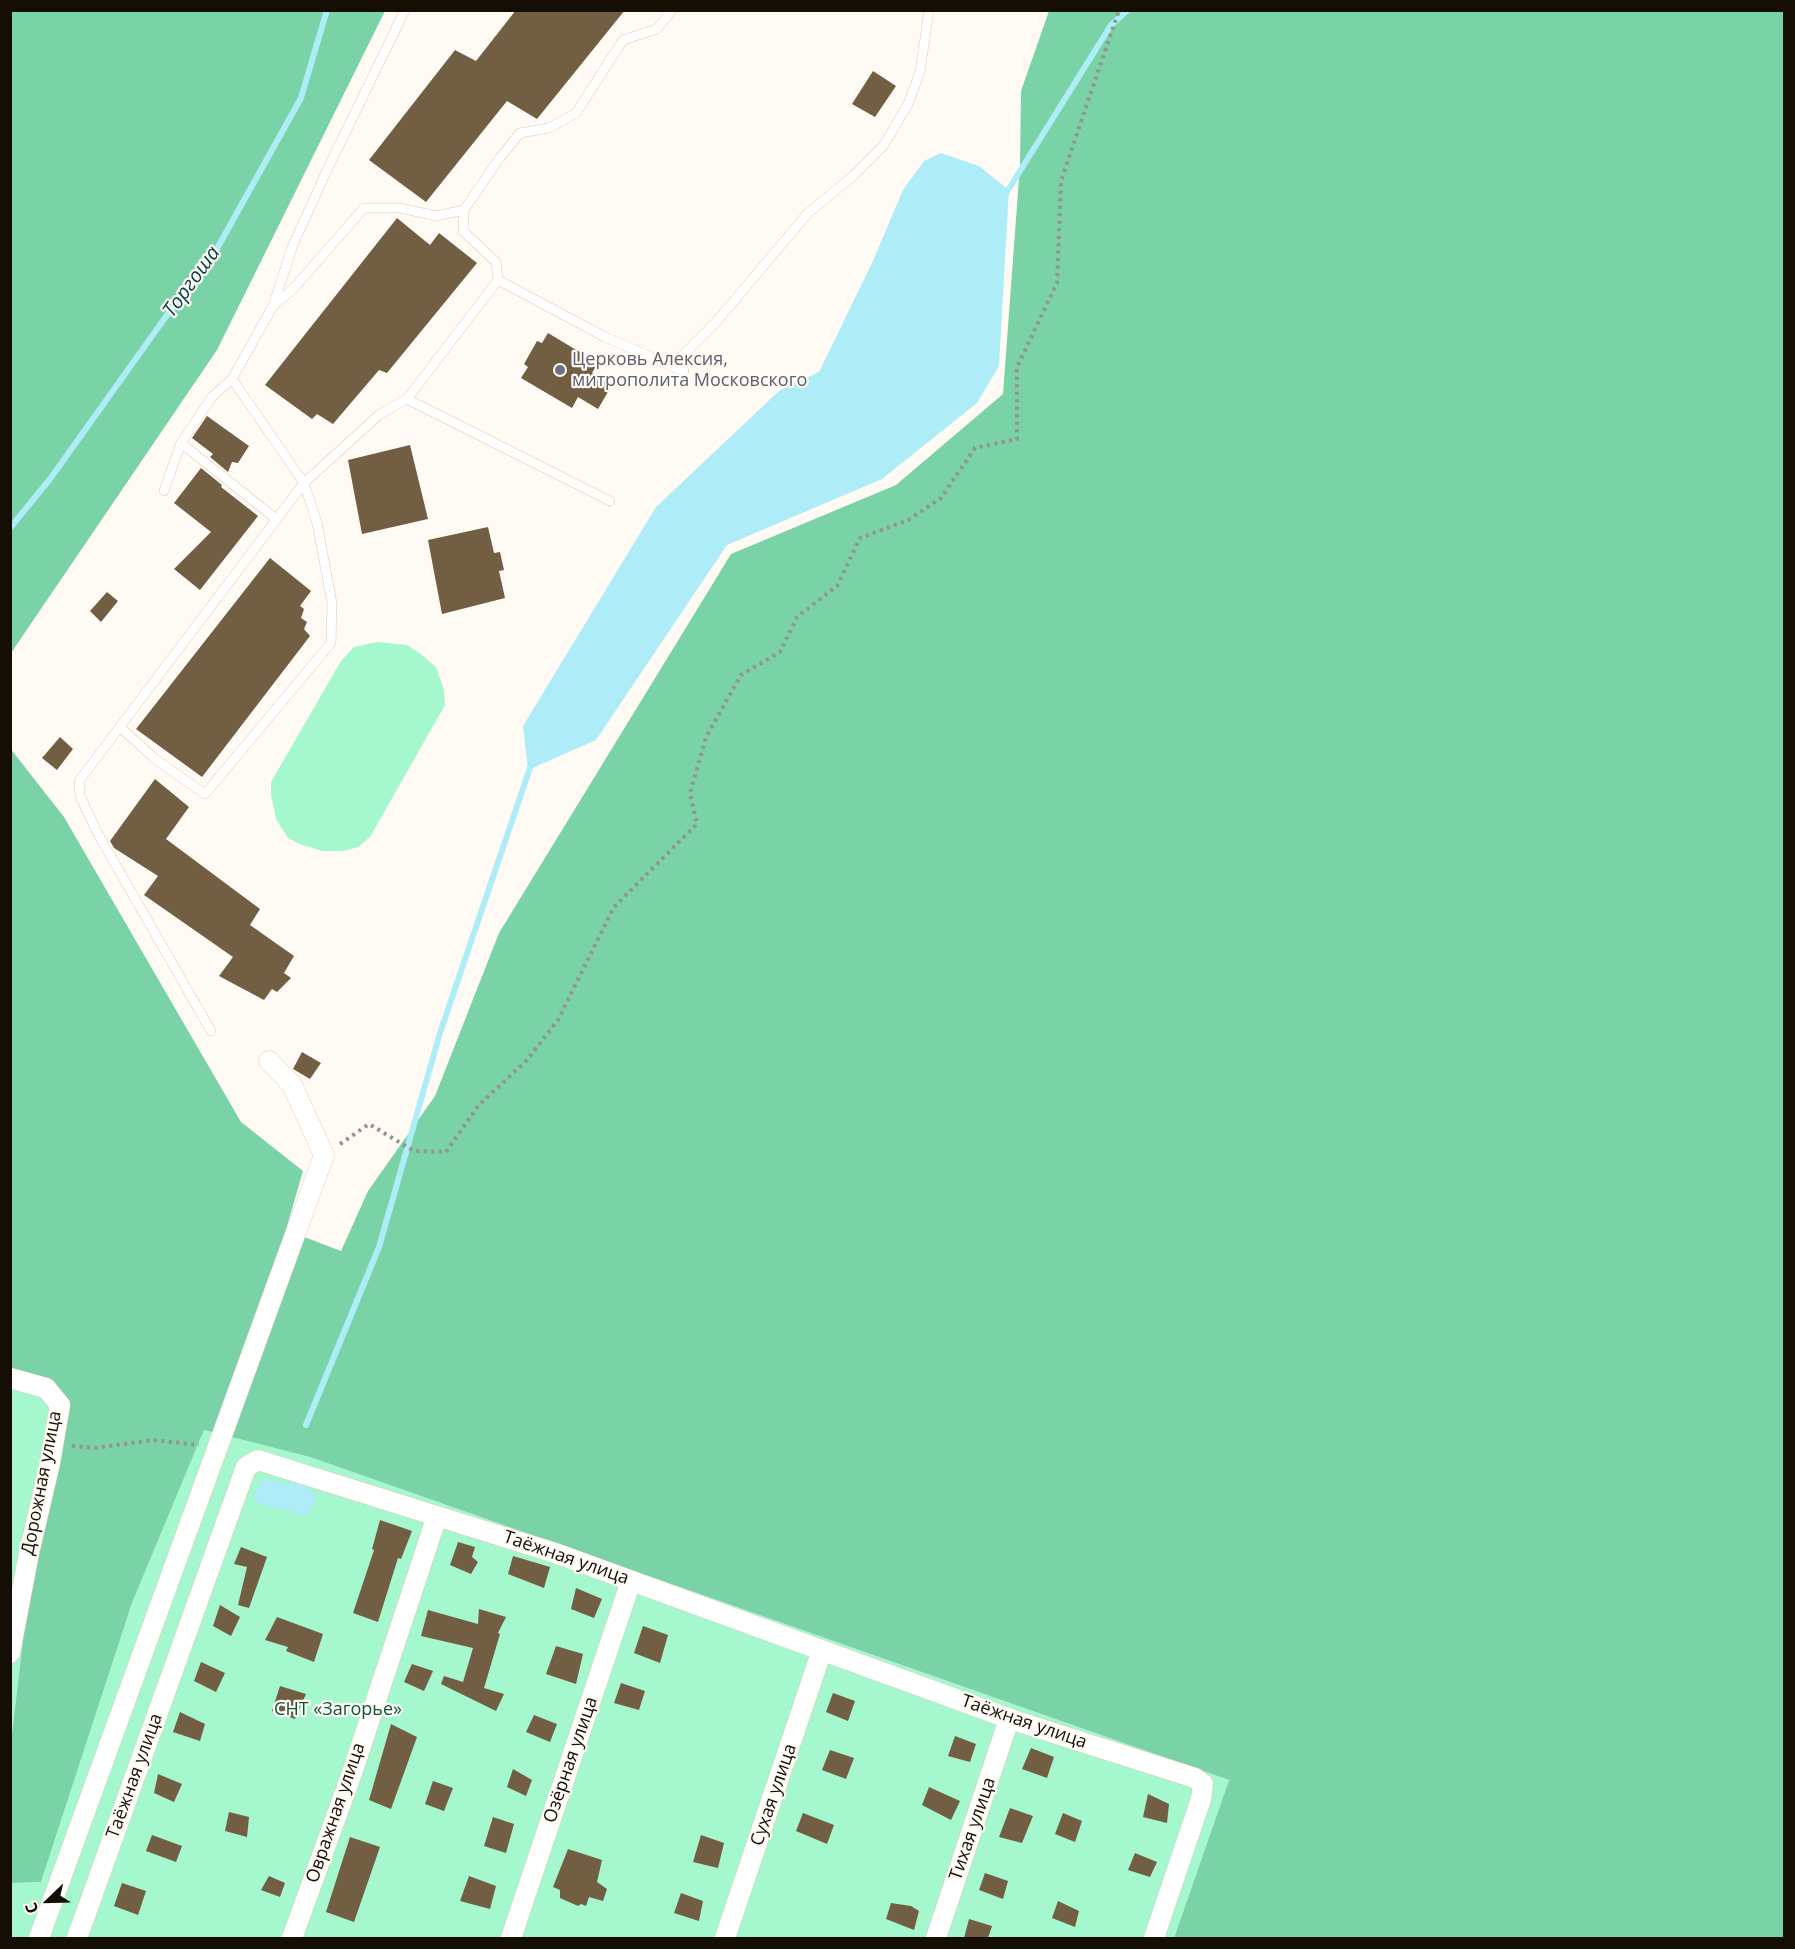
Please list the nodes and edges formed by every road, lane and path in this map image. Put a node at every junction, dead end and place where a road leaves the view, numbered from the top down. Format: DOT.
graph roads {
  1 [pos="405,10"];
  2 [pos="672,10"];
  3 [pos="929,10"];
  4 [pos="1119,10"];
  5 [pos="464,210"];
  6 [pos="498,280"];
  7 [pos="273,306"];
  8 [pos="674,367"];
  9 [pos="684,371"];
  10 [pos="232,379"];
  11 [pos="407,399"];
  12 [pos="181,443"];
  13 [pos="304,483"];
  14 [pos="164,491"];
  15 [pos="610,501"];
  16 [pos="276,519"];
  17 [pos="120,727"];
  18 [pos="211,1031"];
  19 [pos="269,1061"];
  20 [pos="324,1155"];
  21 [pos="10,1378"];
  22 [pos="54,1443"];
  23 [pos="218,1448"];
  24 [pos="437,1516"];
  25 [pos="631,1581"];
  26 [pos="822,1650"];
  27 [pos="10,1653"];
  28 [pos="1009,1719"];
  29 [pos="39,1938"];
  30 [pos="77,1938"];
  31 [pos="292,1938"];
  32 [pos="511,1938"];
  33 [pos="725,1938"];
  34 [pos="936,1938"];
  35 [pos="1154,1938"];
  1 -- 7 [label="lane"];
  2 -- 5 [label="lane"];
  3 -- 8 [label="lane"];
  4 -- 20 [label="path"];
  5 -- 6 [label="lane"];
  5 -- 7 [label="lane"];
  6 -- 8 [label="lane"];
  6 -- 11 [label="lane"];
  7 -- 10 [label="lane"];
  8 -- 9 [label="lane"];
  10 -- 12 [label="lane"];
  10 -- 13 [label="lane"];
  11 -- 13 [label="lane"];
  11 -- 15 [label="lane"];
  12 -- 14 [label="lane"];
  12 -- 16 [label="lane"];
  13 -- 16 [label="lane"];
  13 -- 17 [label="lane"];
  16 -- 17 [label="lane"];
  17 -- 18 [label="lane"];
  19 -- 20 [label="street"];
  20 -- 23 [label="street"];
  21 -- 22 [label="street, Дорожная улица"];
  22 -- 23 [label="path"];
  22 -- 27 [label="street, Дорожная улица"];
  23 -- 29 [label="street"];
  24 -- 25 [label="street, Таёжная улица"];
  24 -- 30 [label="street, Таёжная улица"];
  24 -- 31 [label="street, Овражная улица"];
  25 -- 26 [label="street, Таёжная улица"];
  25 -- 32 [label="street, Озёрная улица"];
  26 -- 28 [label="street, Таёжная улица"];
  26 -- 33 [label="street, Сухая улица"];
  28 -- 34 [label="street, Тихая улица"];
  28 -- 35 [label="street, Таёжная улица"];
}
